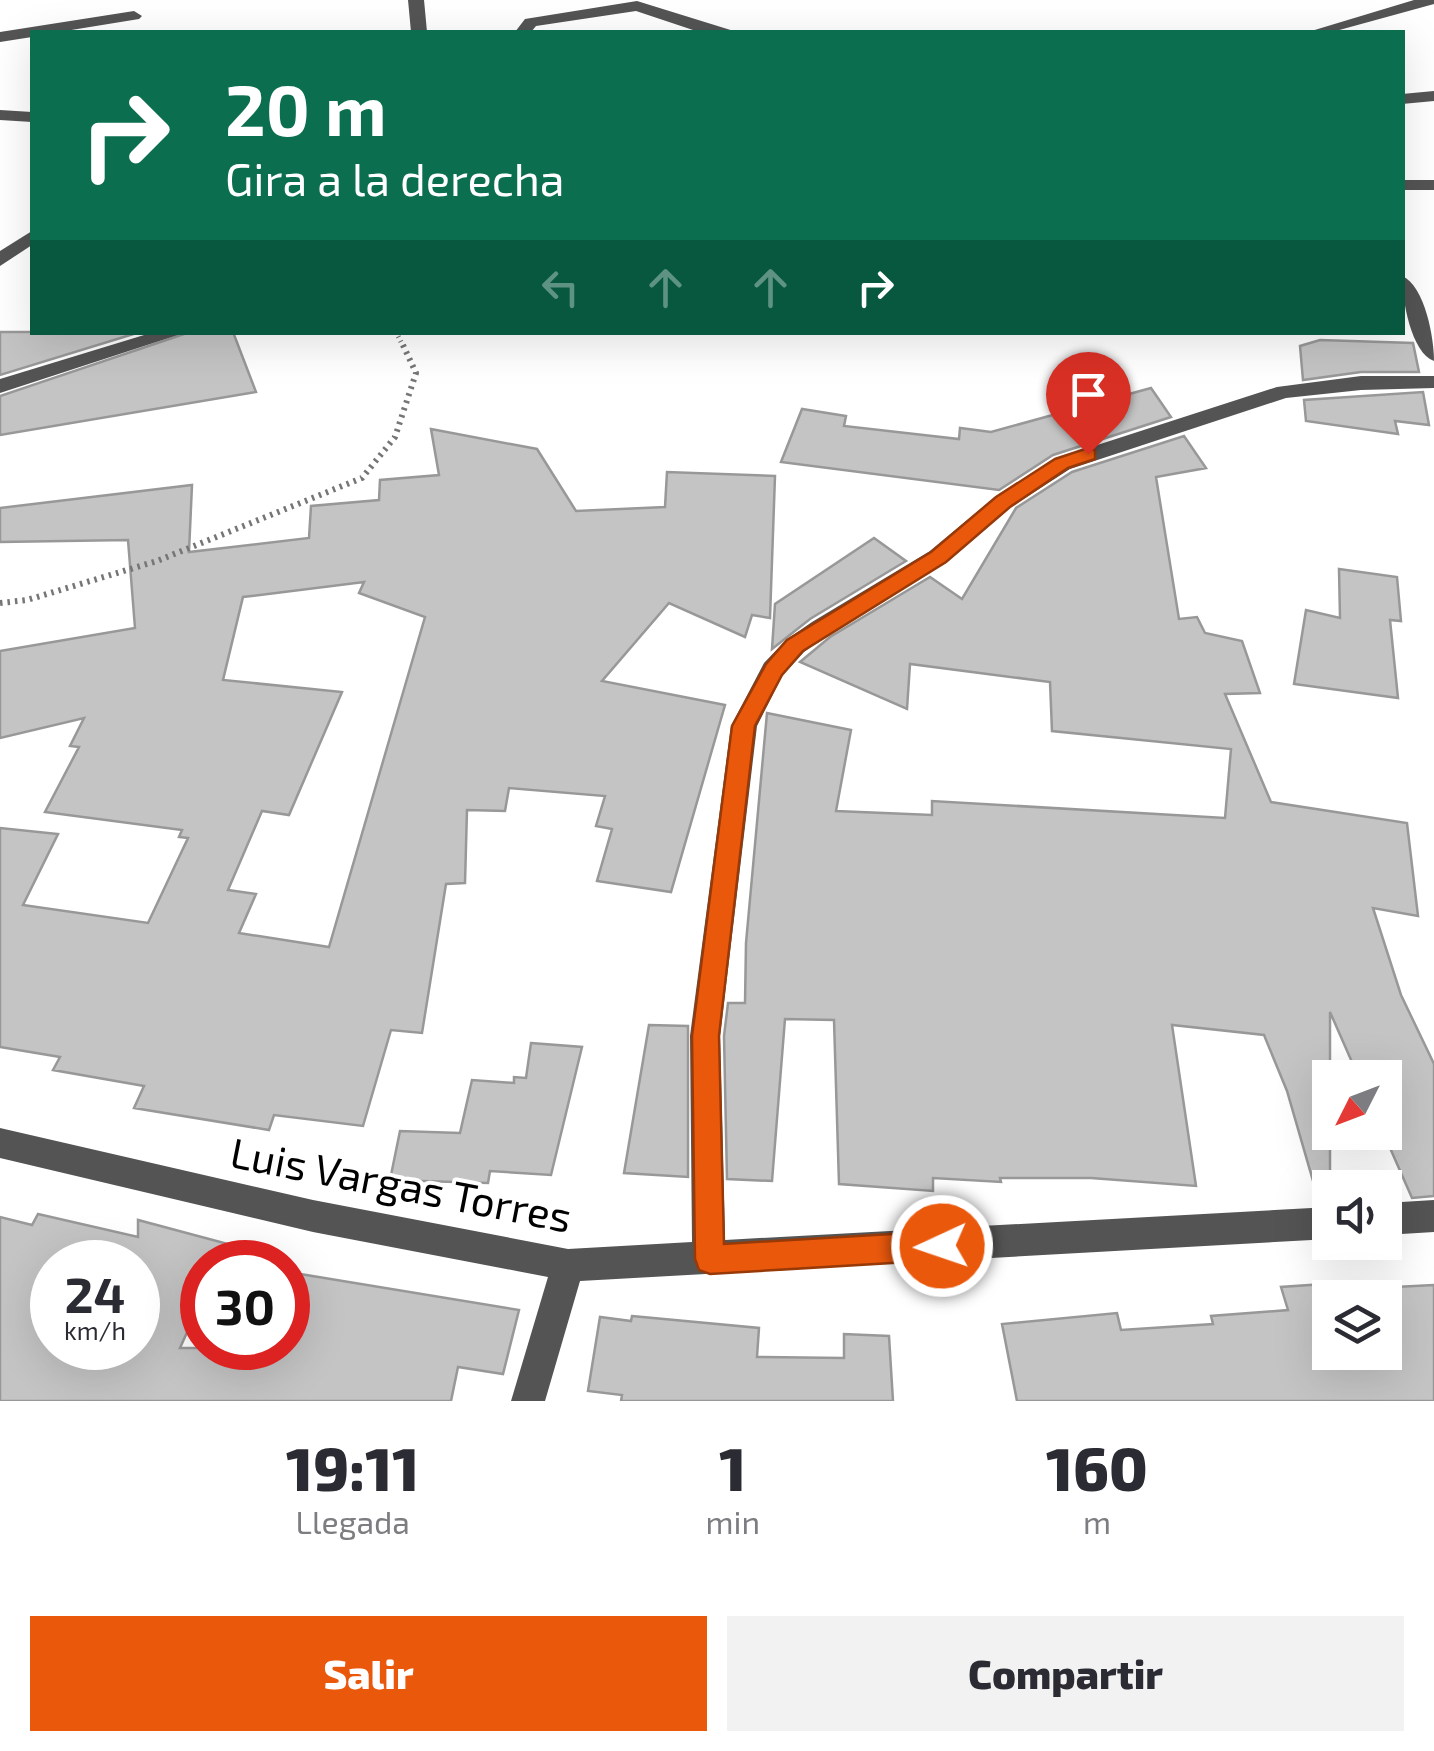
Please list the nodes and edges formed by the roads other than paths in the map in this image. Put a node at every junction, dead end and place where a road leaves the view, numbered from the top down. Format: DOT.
graph roads {
  1 [pos="416,0"];
  2 [pos="1431,0"];
  3 [pos="133,16"];
  4 [pos="44,30"];
  5 [pos="419,30"];
  6 [pos="524,30"];
  7 [pos="714,30"];
  8 [pos="1323,30"];
  9 [pos="30,32"];
  10 [pos="0,37"];
  11 [pos="1434,96"];
  12 [pos="1405,98"];
  13 [pos="0,115"];
  14 [pos="30,117"];
  15 [pos="1405,185"];
  16 [pos="1434,185"];
  17 [pos="30,238"];
  18 [pos="1,259"];
  19 [pos="1405,289"];
  20 [pos="167,335"];
  21 [pos="1434,355"];
  22 [pos="1434,382"];
  23 [pos="0,386"];
  24 [pos="0,1143"];
  25 [pos="1434,1216"];
  26 [pos="1402,1218"];
  27 [pos="1312,1223"];
  28 [pos="710,1259"];
  29 [pos="568,1265"];
  30 [pos="528,1401"];
  1 -- 5 [label="street"];
  2 -- 8 [label="street"];
  3 -- 4 [label="street"];
  6 -- 7 [label="street"];
  9 -- 10 [label="street"];
  11 -- 12 [label="street"];
  13 -- 14 [label="street"];
  15 -- 16 [label="street"];
  17 -- 18 [label="street"];
  19 -- 21 [label="street"];
  20 -- 23 [label="street"];
  22 -- 28 [label="street"];
  24 -- 29 [label="street, Luis Vargas Torres"];
  25 -- 26 [label="street"];
  27 -- 28 [label="street, Luis Vargas Torres"];
  28 -- 29 [label="street, Luis Vargas Torres"];
  29 -- 30 [label="street"];
}
